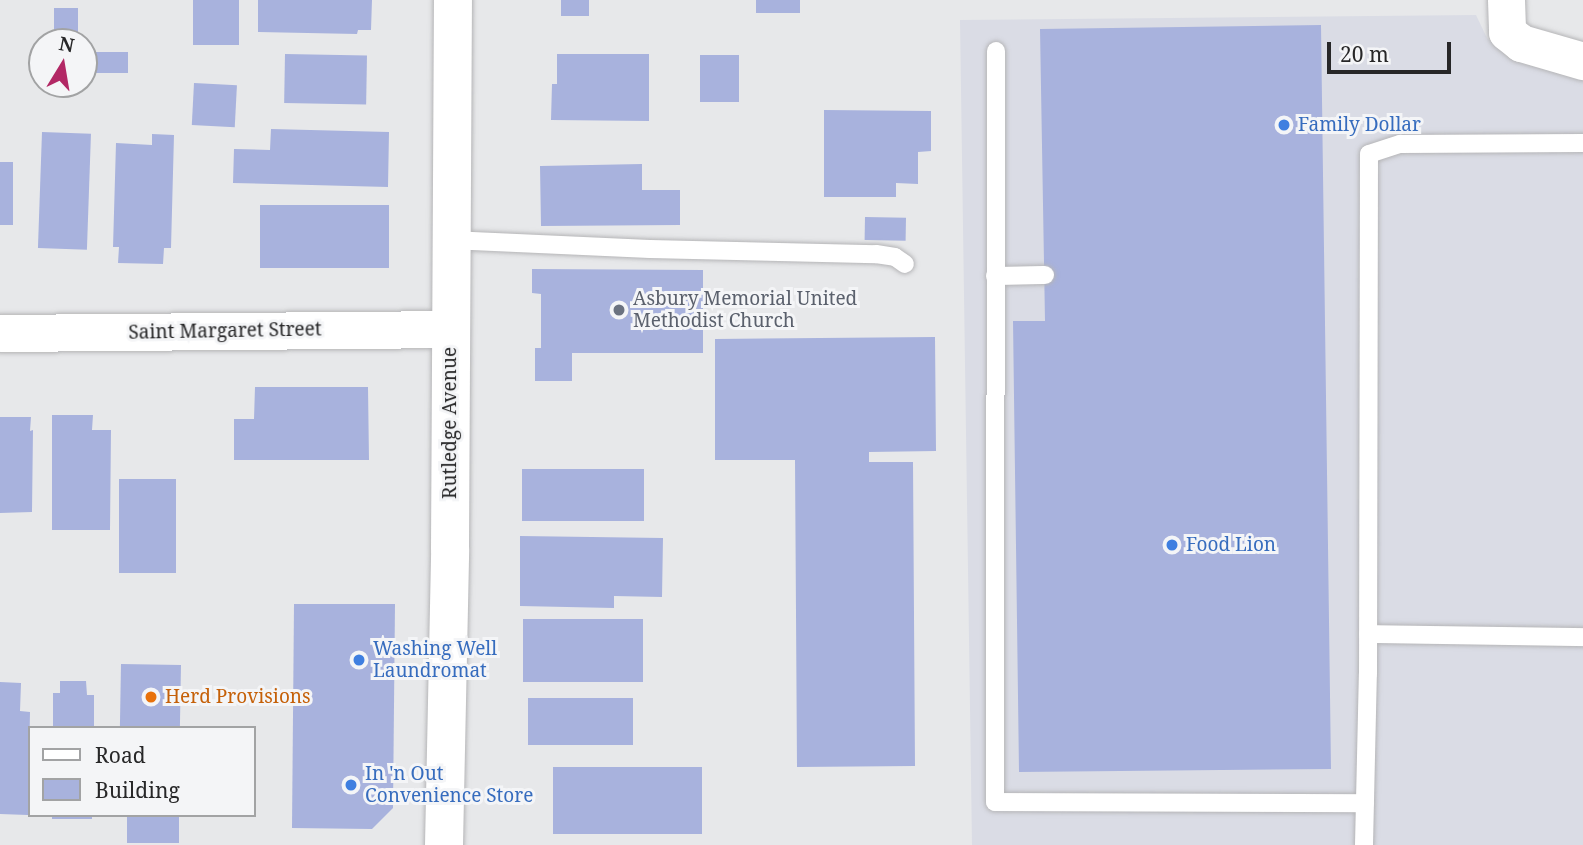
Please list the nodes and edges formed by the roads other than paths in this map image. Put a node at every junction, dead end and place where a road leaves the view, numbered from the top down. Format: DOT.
graph roads {
  1 [pos="453,0"];
  2 [pos="1506,0"];
  3 [pos="996,51"];
  4 [pos="1583,61"];
  5 [pos="1583,142"];
  6 [pos="450,240"];
  7 [pos="905,264"];
  8 [pos="1045,275"];
  9 [pos="995,276"];
  10 [pos="450,329"];
  11 [pos="0,333"];
  12 [pos="1368,634"];
  13 [pos="1583,637"];
  14 [pos="1365,803"];
  15 [pos="444,845"];
  16 [pos="1364,845"];
  1 -- 6 [label="main road, Rutledge Avenue"];
  2 -- 4 [label="street"];
  3 -- 9 [label="lane"];
  5 -- 12 [label="lane"];
  6 -- 7 [label="lane"];
  6 -- 10 [label="main road, Rutledge Avenue"];
  8 -- 9 [label="lane"];
  9 -- 14 [label="lane"];
  10 -- 11 [label="street, Saint Margaret Street"];
  10 -- 15 [label="main road, Rutledge Avenue"];
  12 -- 13 [label="lane"];
  12 -- 14 [label="lane"];
  14 -- 16 [label="lane"];
}
